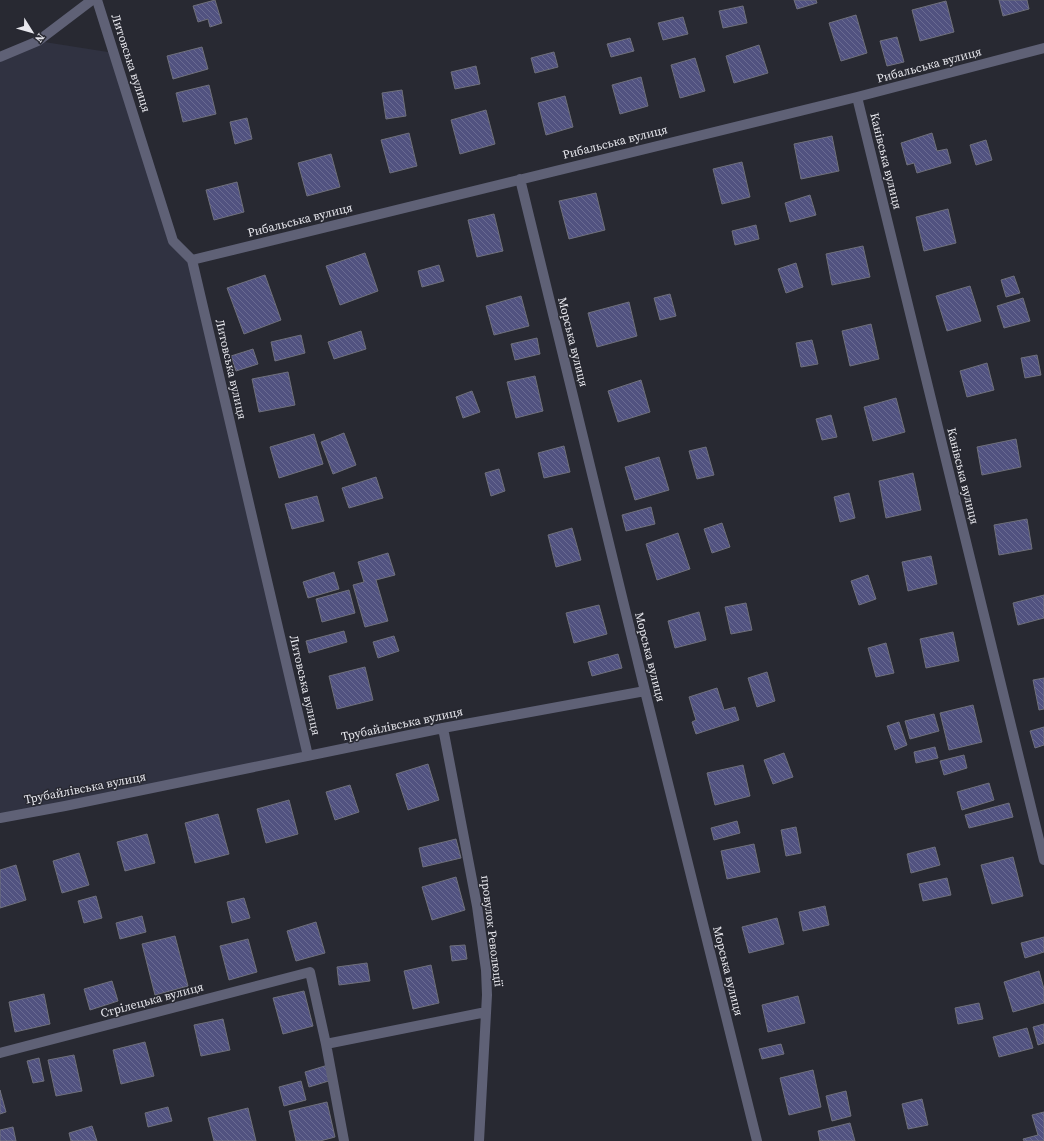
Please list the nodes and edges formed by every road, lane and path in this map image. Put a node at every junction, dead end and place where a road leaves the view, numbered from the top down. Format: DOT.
graph roads {
  1 [pos="92,0"];
  2 [pos="97,0"];
  3 [pos="1044,48"];
  4 [pos="0,56"];
  5 [pos="857,97"];
  6 [pos="520,179"];
  7 [pos="192,260"];
  8 [pos="645,691"];
  9 [pos="443,728"];
  10 [pos="308,756"];
  11 [pos="0,818"];
  12 [pos="1044,860"];
  13 [pos="486,1012"];
  14 [pos="326,1044"];
  15 [pos="0,1053"];
  16 [pos="344,1141"];
  17 [pos="479,1141"];
  18 [pos="757,1141"];
  1 -- 4 [label="street"];
  2 -- 7 [label="street, Литовська вулиця"];
  3 -- 5 [label="street, Рибальська вулиця"];
  5 -- 6 [label="street, Рибальська вулиця"];
  5 -- 12 [label="street, Канівська вулиця"];
  6 -- 7 [label="street, Рибальська вулиця"];
  6 -- 8 [label="street, Морська вулиця"];
  7 -- 10 [label="street, Литовська вулиця"];
  8 -- 9 [label="street, Трубайлівська вулиця"];
  8 -- 18 [label="street, Морська вулиця"];
  9 -- 10 [label="street, Трубайлівська вулиця"];
  9 -- 13 [label="street, провулок Революції"];
  10 -- 11 [label="street, Трубайлівська вулиця"];
  13 -- 14 [label="street"];
  13 -- 17 [label="street, провулок Революції"];
  14 -- 15 [label="street, Стрілецька вулиця"];
  14 -- 16 [label="street"];
}
